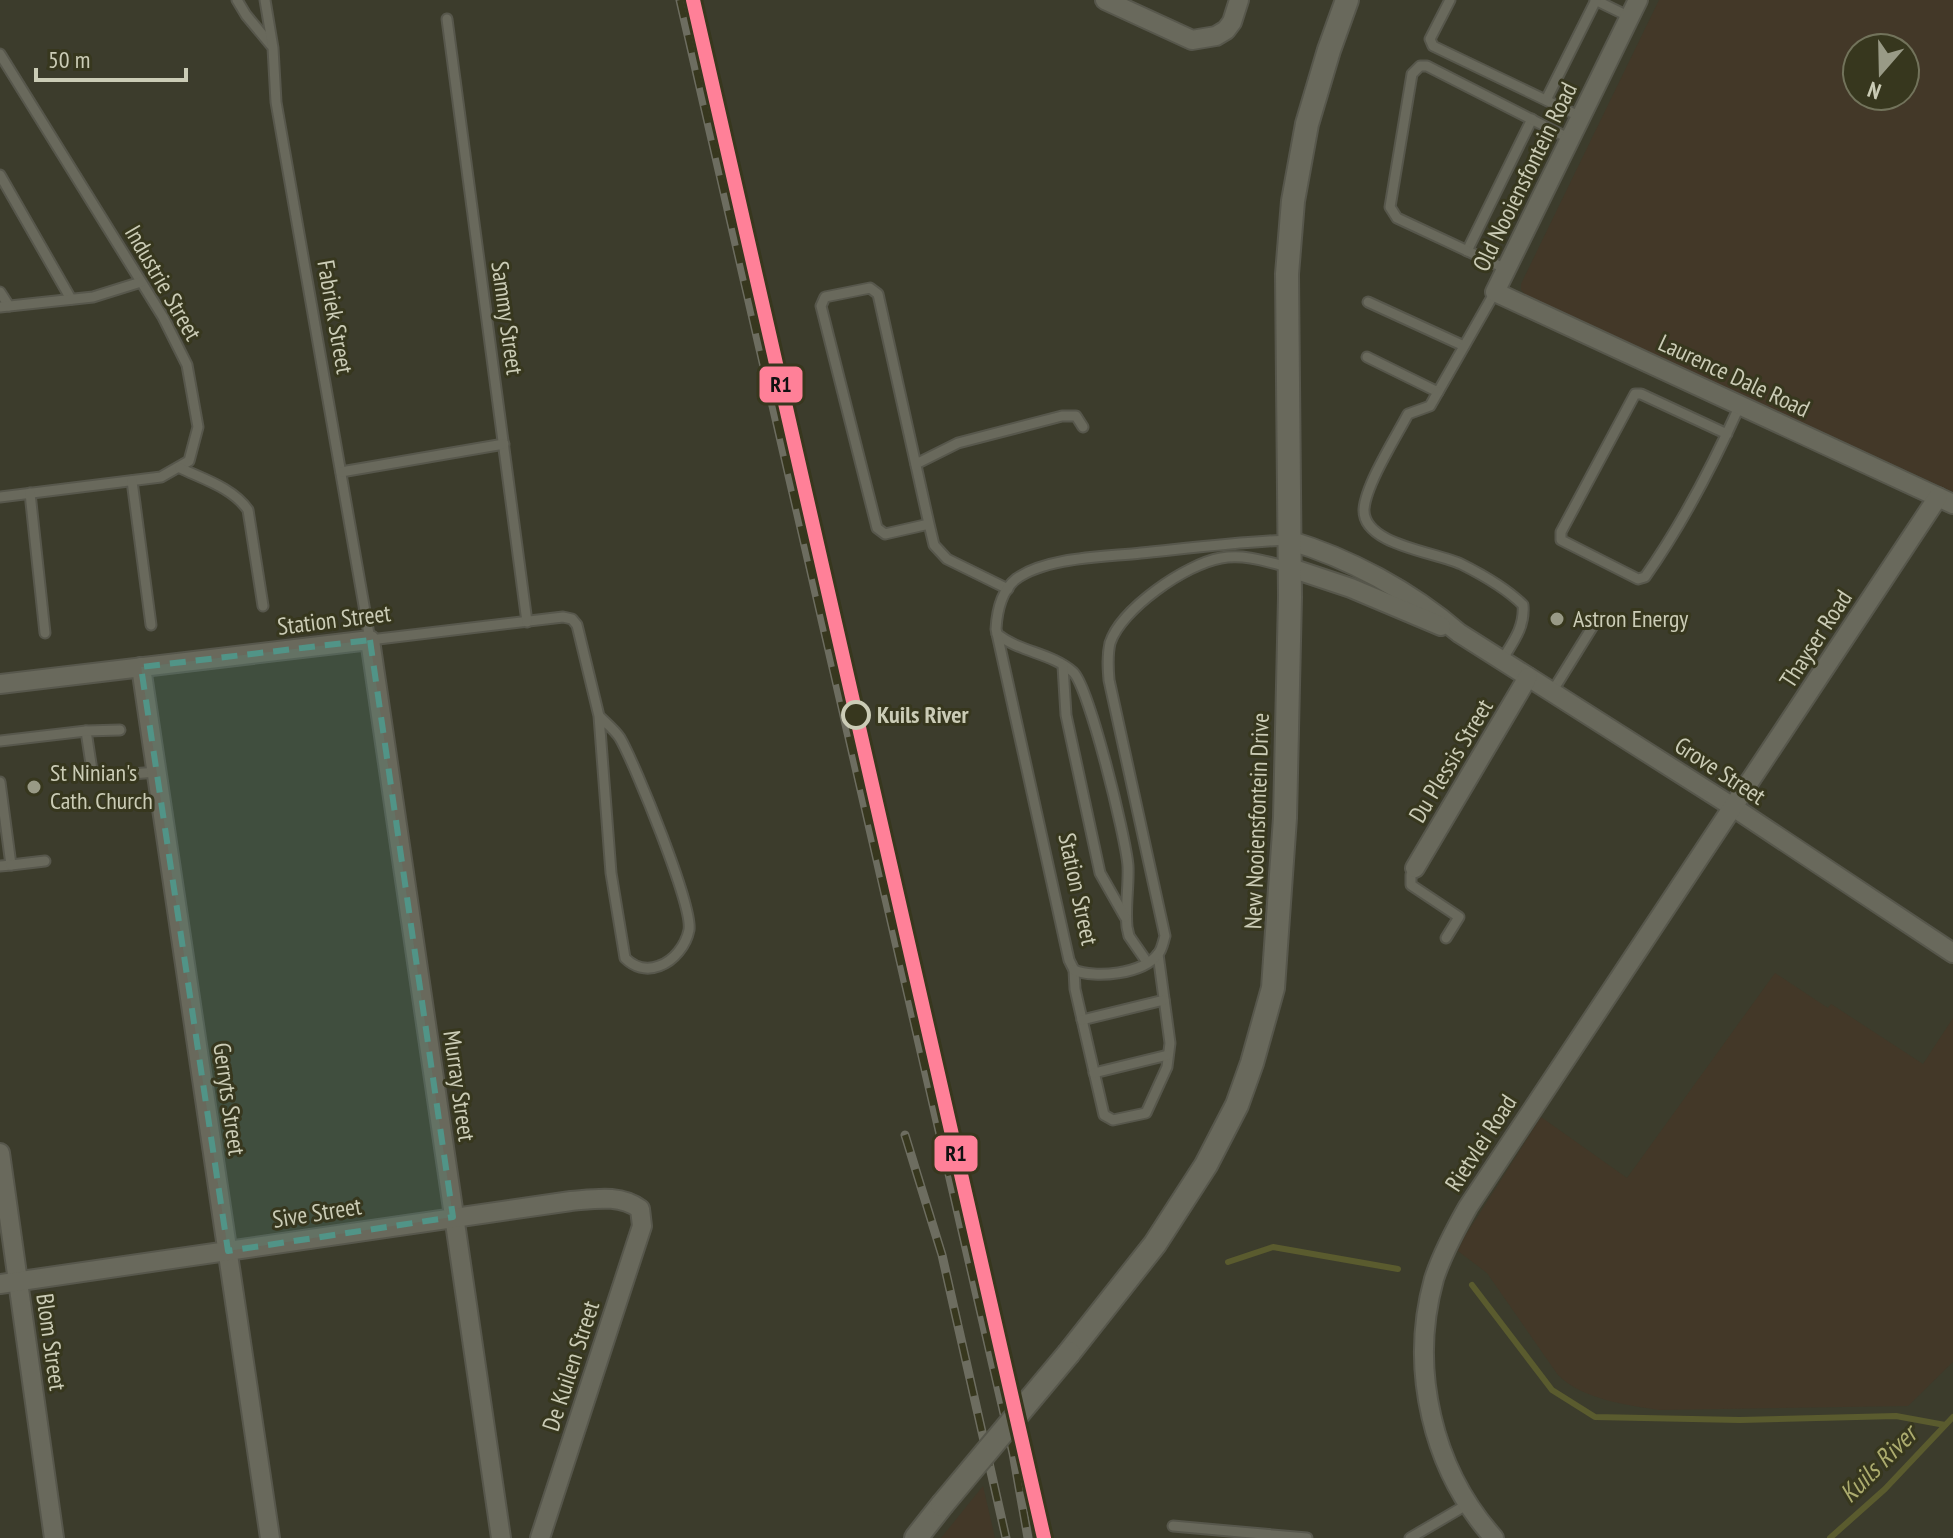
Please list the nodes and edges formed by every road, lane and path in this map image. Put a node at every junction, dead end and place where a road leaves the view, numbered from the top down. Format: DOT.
graph roads {
  1 [pos="237,0"];
  2 [pos="265,0"];
  3 [pos="1105,0"];
  4 [pos="1239,0"];
  5 [pos="1347,0"];
  6 [pos="1450,0"];
  7 [pos="1595,0"];
  8 [pos="1634,8"];
  9 [pos="447,19"];
  10 [pos="273,48"];
  11 [pos="0,54"];
  12 [pos="1546,100"];
  13 [pos="1581,117"];
  14 [pos="1532,119"];
  15 [pos="1570,139"];
  16 [pos="0,175"];
  17 [pos="1467,251"];
  18 [pos="1506,269"];
  19 [pos="141,282"];
  20 [pos="0,292"];
  21 [pos="1495,292"];
  22 [pos="71,299"];
  23 [pos="1368,302"];
  24 [pos="4,307"];
  25 [pos="1464,346"];
  26 [pos="1367,357"];
  27 [pos="1438,392"];
  28 [pos="1740,405"];
  29 [pos="1083,427"];
  30 [pos="1727,434"];
  31 [pos="504,444"];
  32 [pos="916,464"];
  33 [pos="180,468"];
  34 [pos="341,472"];
  35 [pos="132,481"];
  36 [pos="30,493"];
  37 [pos="0,497"];
  38 [pos="1946,500"];
  39 [pos="929,524"];
  40 [pos="1288,540"];
  41 [pos="1288,567"];
  42 [pos="1008,589"];
  43 [pos="263,606"];
  44 [pos="1596,621"];
  45 [pos="527,622"];
  46 [pos="151,625"];
  47 [pos="45,633"];
  48 [pos="1459,633"];
  49 [pos="997,634"];
  50 [pos="370,640"];
  51 [pos="1502,660"];
  52 [pos="1063,666"];
  53 [pos="141,667"];
  54 [pos="1528,677"];
  55 [pos="0,684"];
  56 [pos="1552,692"];
  57 [pos="599,716"];
  58 [pos="120,730"];
  59 [pos="86,731"];
  60 [pos="0,741"];
  61 [pos="157,772"];
  62 [pos="0,782"];
  63 [pos="1733,807"];
  64 [pos="2,812"];
  65 [pos="45,861"];
  66 [pos="11,865"];
  67 [pos="0,866"];
  68 [pos="1415,868"];
  69 [pos="1126,920"];
  70 [pos="1446,938"];
  71 [pos="1953,953"];
  72 [pos="1158,954"];
  73 [pos="1147,962"];
  74 [pos="1074,970"];
  75 [pos="1164,1000"];
  76 [pos="1082,1020"];
  77 [pos="1168,1055"];
  78 [pos="1094,1073"];
  79 [pos="0,1153"];
  80 [pos="640,1209"];
  81 [pos="453,1217"];
  82 [pos="228,1251"];
  83 [pos="9,1283"];
  84 [pos="1468,1504"];
  85 [pos="1173,1526"];
  86 [pos="54,1538"];
  87 [pos="270,1538"];
  88 [pos="501,1538"];
  89 [pos="540,1538"];
  90 [pos="916,1538"];
  91 [pos="1307,1538"];
  92 [pos="1410,1538"];
  93 [pos="1494,1538"];
  1 -- 10 [label="lane"];
  2 -- 10 [label="lane, Fabriek Street"];
  3 -- 4 [label="street"];
  5 -- 40 [label="street, New Nooiensfontein Drive"];
  6 -- 12 [label="lane"];
  7 -- 8 [label="lane"];
  7 -- 12 [label="lane"];
  8 -- 13 [label="street, Old Nooiensfontein Road"];
  9 -- 31 [label="lane, Sammy Street"];
  10 -- 34 [label="lane, Fabriek Street"];
  11 -- 19 [label="lane, Industrie Street"];
  12 -- 13 [label="lane"];
  13 -- 15 [label="street, Old Nooiensfontein Road"];
  14 -- 15 [label="lane"];
  14 -- 17 [label="lane"];
  14 -- 17 [label="lane"];
  15 -- 18 [label="street, Old Nooiensfontein Road"];
  16 -- 22 [label="lane"];
  17 -- 18 [label="lane"];
  18 -- 21 [label="street, Old Nooiensfontein Road"];
  19 -- 22 [label="lane"];
  19 -- 33 [label="lane, Industrie Street"];
  20 -- 24 [label="lane"];
  21 -- 25 [label="lane, Old Nooiensfontein Road"];
  21 -- 28 [label="street, Laurence Dale Road"];
  22 -- 24 [label="lane"];
  23 -- 25 [label="lane"];
  25 -- 27 [label="lane, Old Nooiensfontein Road"];
  26 -- 27 [label="lane"];
  27 -- 51 [label="lane"];
  28 -- 30 [label="lane"];
  28 -- 38 [label="street, Laurence Dale Road"];
  29 -- 32 [label="lane"];
  30 -- 30 [label="lane"];
  31 -- 34 [label="lane"];
  31 -- 45 [label="lane, Sammy Street"];
  32 -- 39 [label="lane"];
  32 -- 39 [label="lane"];
  33 -- 35 [label="lane"];
  33 -- 43 [label="lane"];
  34 -- 50 [label="lane, Fabriek Street"];
  35 -- 36 [label="lane"];
  35 -- 46 [label="lane"];
  36 -- 37 [label="lane"];
  36 -- 47 [label="lane"];
  38 -- 63 [label="street, Thayser Road"];
  39 -- 42 [label="lane"];
  40 -- 41 [label="street, New Nooiensfontein Drive"];
  40 -- 42 [label="lane"];
  40 -- 48 [label="street, Grove Street"];
  41 -- 48 [label="street, Grove Street"];
  41 -- 72 [label="lane"];
  41 -- 90 [label="street, New Nooiensfontein Drive, bridge"];
  42 -- 49 [label="lane, Station Street"];
  44 -- 56 [label="lane"];
  45 -- 50 [label="lane, Station Street"];
  45 -- 57 [label="lane, Station Street"];
  48 -- 51 [label="street, Grove Street"];
  49 -- 52 [label="lane"];
  49 -- 74 [label="lane, Station Street"];
  50 -- 53 [label="street, Station Street"];
  50 -- 81 [label="street, Murray Street"];
  51 -- 54 [label="street, Grove Street"];
  52 -- 69 [label="lane"];
  52 -- 69 [label="lane"];
  53 -- 55 [label="street, Station Street"];
  53 -- 61 [label="street, Gerryts Street"];
  54 -- 56 [label="street, Grove Street"];
  54 -- 68 [label="street, Du Plessis Street"];
  56 -- 63 [label="street, Grove Street"];
  57 -- 57 [label="lane, Station Street"];
  58 -- 59 [label="lane"];
  59 -- 60 [label="lane"];
  59 -- 61 [label="lane"];
  61 -- 82 [label="street, Gerryts Street"];
  62 -- 64 [label="lane"];
  63 -- 71 [label="street, Grove Street"];
  63 -- 84 [label="street, Rietvlei Road"];
  64 -- 66 [label="lane"];
  65 -- 66 [label="lane"];
  66 -- 67 [label="lane"];
  68 -- 70 [label="lane"];
  69 -- 73 [label="lane"];
  72 -- 73 [label="lane, Station Street"];
  72 -- 75 [label="lane"];
  73 -- 74 [label="lane, Station Street"];
  74 -- 76 [label="lane"];
  75 -- 76 [label="lane"];
  75 -- 77 [label="lane"];
  76 -- 78 [label="lane"];
  77 -- 78 [label="lane"];
  77 -- 78 [label="lane"];
  79 -- 83 [label="street, Blom Street"];
  80 -- 81 [label="street, Sive Street"];
  80 -- 89 [label="street, De Kuilen Street"];
  81 -- 82 [label="street, Sive Street"];
  81 -- 88 [label="street, Murray Street"];
  82 -- 83 [label="street, Sive Street"];
  82 -- 87 [label="street, Gerryts Street"];
  83 -- 86 [label="street, Blom Street"];
  84 -- 92 [label="lane"];
  84 -- 93 [label="street, Rietvlei Road"];
  85 -- 91 [label="lane"];
}
